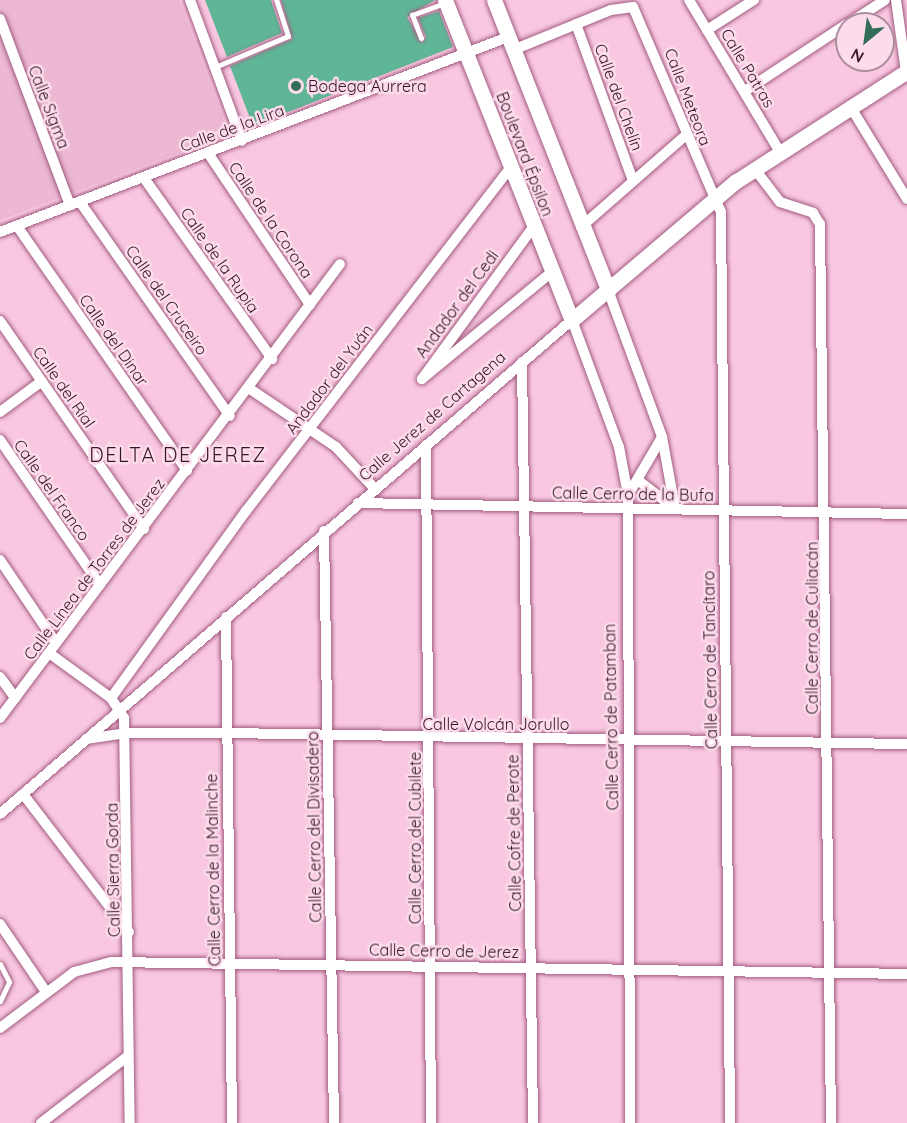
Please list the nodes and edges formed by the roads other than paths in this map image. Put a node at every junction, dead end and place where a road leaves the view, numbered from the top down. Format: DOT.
graph roads {
  1 [pos="190,0"];
  2 [pos="276,0"];
  3 [pos="494,0"];
  4 [pos="689,0"];
  5 [pos="754,0"];
  6 [pos="885,0"];
  7 [pos="896,0"];
  8 [pos="445,1"];
  9 [pos="633,7"];
  10 [pos="866,12"];
  11 [pos="0,19"];
  12 [pos="576,24"];
  13 [pos="707,30"];
  14 [pos="835,32"];
  15 [pos="421,38"];
  16 [pos="511,43"];
  17 [pos="466,54"];
  18 [pos="215,67"];
  19 [pos="906,71"];
  20 [pos="745,91"];
  21 [pos="850,106"];
  22 [pos="686,135"];
  23 [pos="242,141"];
  24 [pos="780,152"];
  25 [pos="208,153"];
  26 [pos="510,168"];
  27 [pos="754,168"];
  28 [pos="144,178"];
  29 [pos="633,181"];
  30 [pos="715,198"];
  31 [pos="907,199"];
  32 [pos="75,203"];
  33 [pos="17,226"];
  34 [pos="534,226"];
  35 [pos="581,227"];
  36 [pos="0,232"];
  37 [pos="340,264"];
  38 [pos="552,272"];
  39 [pos="608,290"];
  40 [pos="310,305"];
  41 [pos="0,321"];
  42 [pos="572,321"];
  43 [pos="272,359"];
  44 [pos="522,362"];
  45 [pos="42,381"];
  46 [pos="250,388"];
  47 [pos="0,412"];
  48 [pos="230,416"];
  49 [pos="311,428"];
  50 [pos="662,437"];
  51 [pos="0,440"];
  52 [pos="426,445"];
  53 [pos="187,471"];
  54 [pos="639,481"];
  55 [pos="375,489"];
  56 [pos="628,495"];
  57 [pos="427,502"];
  58 [pos="358,503"];
  59 [pos="525,506"];
  60 [pos="625,508"];
  61 [pos="675,508"];
  62 [pos="723,511"];
  63 [pos="826,513"];
  64 [pos="907,514"];
  65 [pos="144,528"];
  66 [pos="324,531"];
  67 [pos="0,560"];
  68 [pos="100,585"];
  69 [pos="226,617"];
  70 [pos="56,643"];
  71 [pos="49,653"];
  72 [pos="0,677"];
  73 [pos="15,698"];
  74 [pos="111,698"];
  75 [pos="121,708"];
  76 [pos="0,718"];
  77 [pos="126,733"];
  78 [pos="227,733"];
  79 [pos="328,737"];
  80 [pos="528,738"];
  81 [pos="86,739"];
  82 [pos="430,739"];
  83 [pos="626,741"];
  84 [pos="726,741"];
  85 [pos="828,742"];
  86 [pos="907,744"];
  87 [pos="23,794"];
  88 [pos="0,814"];
  89 [pos="0,924"];
  90 [pos="129,933"];
  91 [pos="129,961"];
  92 [pos="230,962"];
  93 [pos="0,964"];
  94 [pos="330,964"];
  95 [pos="431,967"];
  96 [pos="530,968"];
  97 [pos="630,969"];
  98 [pos="731,970"];
  99 [pos="830,973"];
  100 [pos="907,975"];
  101 [pos="46,992"];
  102 [pos="0,1001"];
  103 [pos="0,1028"];
  104 [pos="128,1056"];
  105 [pos="41,1123"];
  106 [pos="130,1123"];
  107 [pos="232,1123"];
  108 [pos="334,1123"];
  109 [pos="431,1123"];
  110 [pos="533,1123"];
  111 [pos="630,1123"];
  112 [pos="730,1123"];
  113 [pos="831,1123"];
  1 -- 18 [label="street"];
  2 -- 18 [label="lane"];
  3 -- 16 [label="street, Boulevard Épsilon"];
  4 -- 13 [label="street, Calle Patras"];
  5 -- 13 [label="street"];
  6 -- 10 [label="street"];
  7 -- 19 [label="street"];
  8 -- 15 [label="lane"];
  8 -- 17 [label="street, Boulevard Épsilon"];
  9 -- 12 [label="street, Calle de la Lira"];
  9 -- 22 [label="street, Calle Meteora"];
  11 -- 32 [label="street, Calle Sigma"];
  12 -- 16 [label="street, Calle de la Lira"];
  12 -- 29 [label="street, Calle del Chelín"];
  13 -- 20 [label="street, Calle Patras"];
  14 -- 20 [label="street"];
  16 -- 17 [label="street, Calle de la Lira"];
  16 -- 35 [label="street, Boulevard Épsilon"];
  17 -- 23 [label="street, Calle de la Lira"];
  17 -- 26 [label="street, Boulevard Épsilon"];
  18 -- 23 [label="street"];
  19 -- 21 [label="street, Calle Jerez de Cartagena"];
  20 -- 24 [label="street, Calle Patras"];
  21 -- 24 [label="street, Calle Jerez de Cartagena"];
  21 -- 31 [label="street"];
  22 -- 29 [label="street"];
  22 -- 30 [label="street, Calle Meteora"];
  23 -- 25 [label="street, Calle de la Lira"];
  24 -- 27 [label="street, Calle Jerez de Cartagena"];
  25 -- 28 [label="street, Calle de la Lira"];
  25 -- 40 [label="street, Calle de la Corona"];
  26 -- 34 [label="street, Boulevard Épsilon"];
  26 -- 49 [label="street, Andador del Yuán"];
  27 -- 30 [label="street, Calle Jerez de Cartagena"];
  27 -- 63 [label="street, Calle Cerro de Culiacán"];
  28 -- 32 [label="street, Calle de la Lira"];
  28 -- 43 [label="street, Calle de la Rupia"];
  29 -- 35 [label="street"];
  30 -- 39 [label="street, Calle Jerez de Cartagena"];
  30 -- 62 [label="street, Calle Cerro de Tancítaro"];
  32 -- 33 [label="street, Calle de la Lira"];
  32 -- 48 [label="street, Calle del Cruceiro"];
  33 -- 36 [label="street, Calle de la Lira"];
  33 -- 53 [label="street, Calle del Dinar"];
  34 -- 38 [label="street, Boulevard Épsilon"];
  34 -- 38 [label="street, Andador del Cedi"];
  35 -- 39 [label="street, Boulevard Épsilon"];
  37 -- 40 [label="street, Calle Línea de Torres de Jerez"];
  38 -- 42 [label="street, Boulevard Épsilon"];
  39 -- 42 [label="street, Calle Jerez de Cartagena"];
  39 -- 50 [label="street"];
  40 -- 43 [label="street, Calle Línea de Torres de Jerez"];
  41 -- 45 [label="street, Calle del Rial"];
  42 -- 44 [label="street, Calle Jerez de Cartagena"];
  42 -- 56 [label="street, Calle Cerro de Patamban"];
  43 -- 46 [label="street, Calle Línea de Torres de Jerez"];
  44 -- 52 [label="street, Calle Jerez de Cartagena"];
  44 -- 59 [label="street, Calle Cofre de Perote"];
  45 -- 47 [label="street"];
  45 -- 65 [label="street, Calle del Rial"];
  46 -- 48 [label="street, Calle Línea de Torres de Jerez"];
  46 -- 49 [label="street"];
  48 -- 53 [label="street, Calle Línea de Torres de Jerez"];
  49 -- 55 [label="street"];
  49 -- 74 [label="street, Andador del Yuán"];
  50 -- 54 [label="street"];
  50 -- 61 [label="street"];
  51 -- 68 [label="street, Calle del Franco"];
  52 -- 55 [label="street, Calle Jerez de Cartagena"];
  52 -- 57 [label="street, Calle Cerro del Cubilete"];
  53 -- 65 [label="street, Calle Línea de Torres de Jerez"];
  54 -- 56 [label="street"];
  54 -- 61 [label="street"];
  55 -- 58 [label="street, Calle Jerez de Cartagena"];
  56 -- 60 [label="street, Calle Cerro de Patamban"];
  57 -- 58 [label="street, Calle Cerro de la Bufa"];
  57 -- 59 [label="street, Calle Cerro de la Bufa"];
  57 -- 82 [label="street, Calle Cerro del Cubilete"];
  58 -- 66 [label="street, Calle Jerez de Cartagena"];
  59 -- 60 [label="street, Calle Cerro de la Bufa"];
  59 -- 80 [label="street, Calle Cofre de Perote"];
  60 -- 61 [label="street, Calle Cerro de la Bufa"];
  60 -- 83 [label="street, Calle Cerro de Patamban"];
  61 -- 62 [label="street, Calle Cerro de la Bufa"];
  62 -- 63 [label="street, Calle Cerro de la Bufa"];
  62 -- 84 [label="street, Calle Cerro de Tancítaro"];
  63 -- 64 [label="street, Calle Cerro de la Bufa"];
  63 -- 85 [label="street, Calle Cerro de Culiacán"];
  65 -- 68 [label="street, Calle Línea de Torres de Jerez"];
  66 -- 69 [label="street, Calle Jerez de Cartagena"];
  66 -- 79 [label="street, Calle Cerro del Divisadero"];
  67 -- 70 [label="street"];
  68 -- 70 [label="street, Calle Línea de Torres de Jerez"];
  69 -- 75 [label="street, Calle Jerez de Cartagena"];
  69 -- 78 [label="street, Calle Cerro de la Malinche"];
  70 -- 71 [label="street, Calle Línea de Torres de Jerez"];
  71 -- 73 [label="street, Calle Línea de Torres de Jerez"];
  71 -- 74 [label="street"];
  72 -- 73 [label="street"];
  73 -- 76 [label="street, Calle Línea de Torres de Jerez"];
  74 -- 75 [label="street"];
  75 -- 77 [label="street, Calle Sierra Gorda"];
  75 -- 81 [label="street, Calle Jerez de Cartagena"];
  77 -- 78 [label="street, Calle Volcán Jorullo"];
  77 -- 81 [label="street, Calle Volcán Jorullo"];
  77 -- 90 [label="street, Calle Sierra Gorda"];
  78 -- 79 [label="street, Calle Volcán Jorullo"];
  78 -- 92 [label="street, Calle Cerro de la Malinche"];
  79 -- 82 [label="street, Calle Volcán Jorullo"];
  79 -- 94 [label="street, Calle Cerro del Divisadero"];
  80 -- 82 [label="street, Calle Volcán Jorullo"];
  80 -- 83 [label="street, Calle Volcán Jorullo"];
  80 -- 96 [label="street, Calle Cofre de Perote"];
  81 -- 87 [label="street, Calle Jerez de Cartagena"];
  82 -- 95 [label="street, Calle Cerro del Cubilete"];
  83 -- 84 [label="street, Calle Volcán Jorullo"];
  83 -- 97 [label="street, Calle Cerro de Patamban"];
  84 -- 85 [label="street, Calle Volcán Jorullo"];
  84 -- 98 [label="street, Calle Cerro de Tancítaro"];
  85 -- 86 [label="street, Calle Volcán Jorullo"];
  85 -- 99 [label="street, Calle Cerro de Culiacán"];
  87 -- 88 [label="street, Calle Jerez de Cartagena"];
  87 -- 90 [label="street"];
  89 -- 101 [label="street"];
  90 -- 91 [label="street, Calle Sierra Gorda"];
  91 -- 92 [label="street, Calle Cerro de Jerez"];
  91 -- 101 [label="street, Calle Cerro de Jerez"];
  91 -- 104 [label="street, Calle Sierra Gorda"];
  92 -- 94 [label="street, Calle Cerro de Jerez"];
  92 -- 107 [label="street, Calle Cerro de la Malinche"];
  93 -- 102 [label="lane"];
  94 -- 95 [label="street, Calle Cerro de Jerez"];
  94 -- 108 [label="street, Calle Cerro del Divisadero"];
  95 -- 96 [label="street, Calle Cerro de Jerez"];
  95 -- 109 [label="street, Calle Cerro del Cubilete"];
  96 -- 97 [label="street, Calle Cerro de Jerez"];
  96 -- 110 [label="street, Calle Cofre de Perote"];
  97 -- 98 [label="street, Calle Cerro de Jerez"];
  97 -- 111 [label="street, Calle Cerro de Patamban"];
  98 -- 99 [label="street, Calle Cerro de Jerez"];
  98 -- 112 [label="street, Calle Cerro de Tancítaro"];
  99 -- 100 [label="street, Calle Cerro de Jerez"];
  99 -- 113 [label="street, Calle Cerro de Culiacán"];
  101 -- 103 [label="street, Calle Cerro de Jerez"];
  104 -- 105 [label="street"];
  104 -- 106 [label="street, Calle Sierra Gorda"];
}
